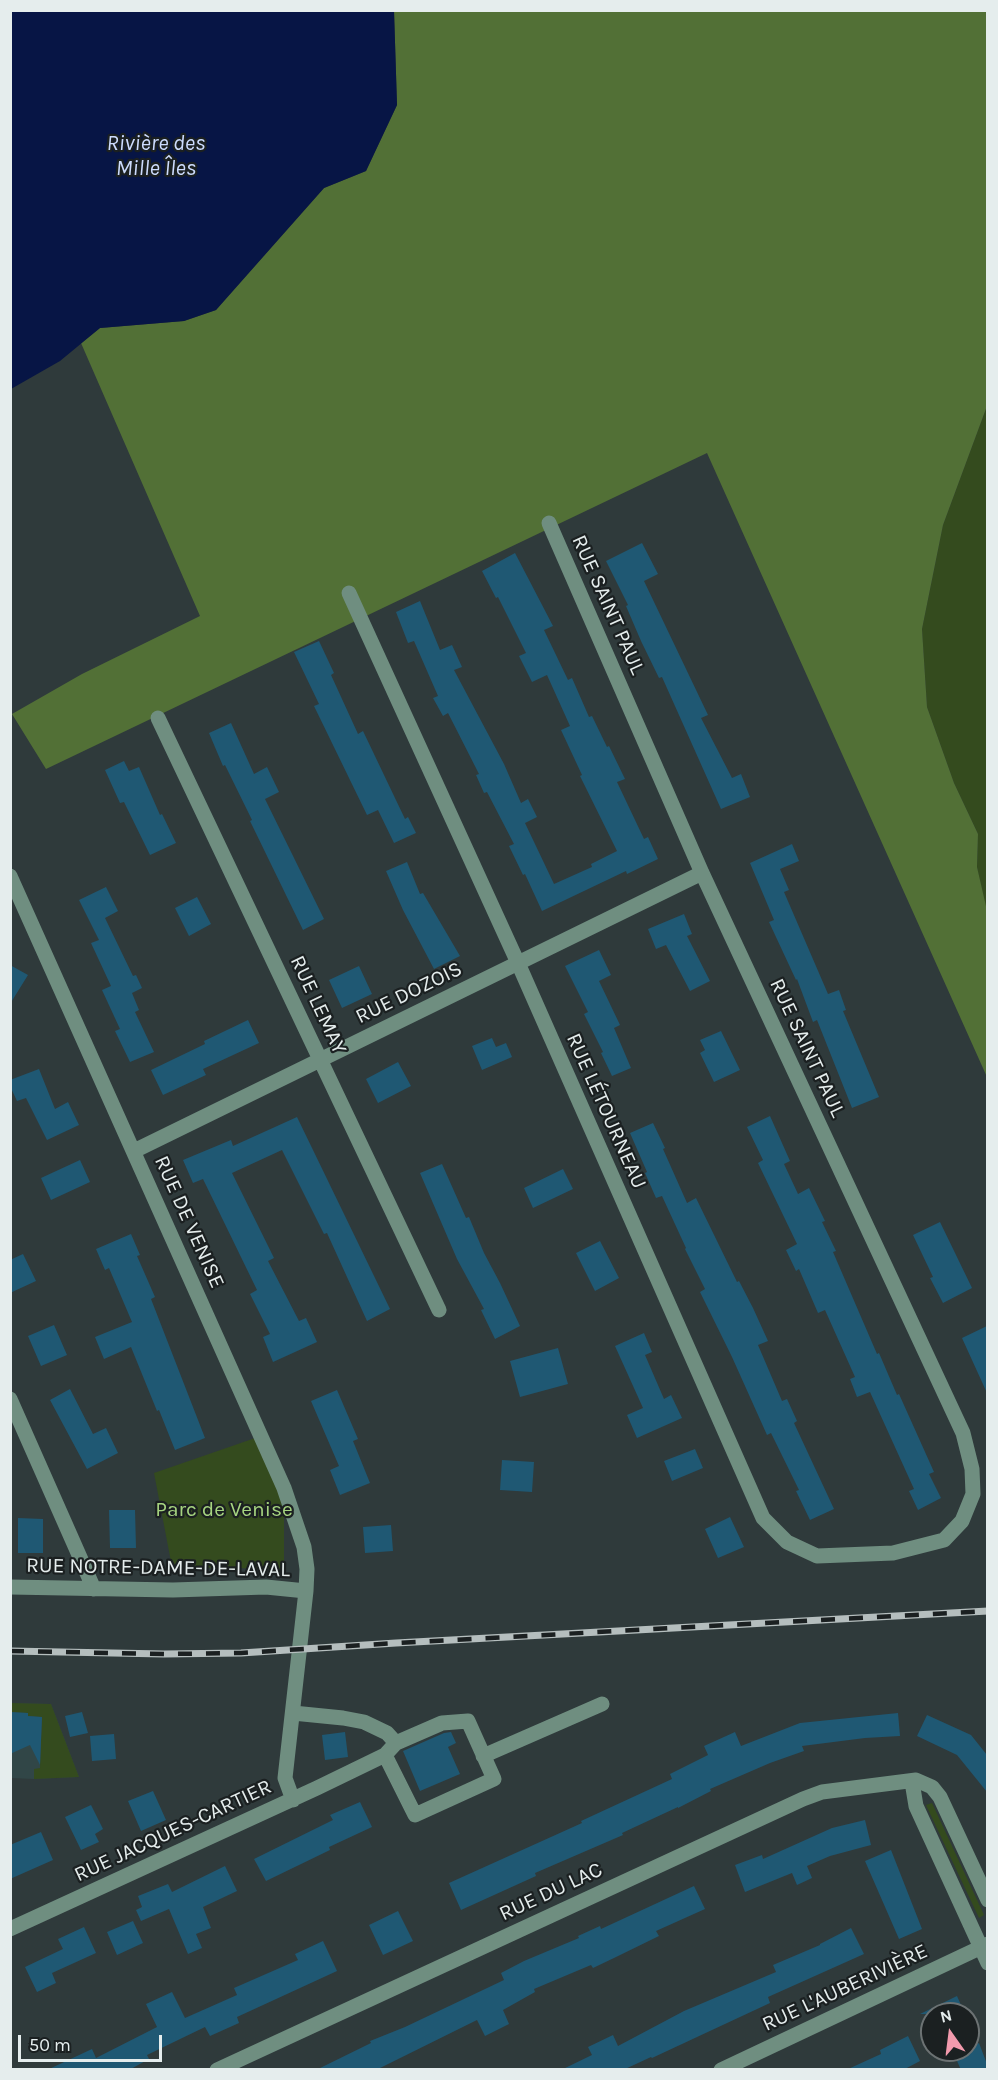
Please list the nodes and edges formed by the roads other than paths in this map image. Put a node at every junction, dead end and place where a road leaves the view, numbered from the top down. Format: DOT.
graph roads {
  1 [pos="549,523"];
  2 [pos="349,593"];
  3 [pos="158,718"];
  4 [pos="702,873"];
  5 [pos="10,876"];
  6 [pos="518,963"];
  7 [pos="321,1059"];
  8 [pos="134,1151"];
  9 [pos="439,1310"];
  10 [pos="10,1399"];
  11 [pos="893,1553"];
  12 [pos="10,1587"];
  13 [pos="94,1589"];
  14 [pos="306,1591"];
  15 [pos="602,1704"];
  16 [pos="293,1713"];
  17 [pos="396,1743"];
  18 [pos="385,1755"];
  19 [pos="483,1756"];
  20 [pos="912,1782"];
  21 [pos="292,1800"];
  22 [pos="987,1900"];
  23 [pos="10,1929"];
  24 [pos="984,1946"];
  25 [pos="987,1963"];
  26 [pos="217,2070"];
  27 [pos="721,2070"];
  1 -- 4 [label="street, RUE SAINT PAUL"];
  2 -- 6 [label="street, RUE LÉTOURNEAU"];
  3 -- 7 [label="street, RUE LEMAY"];
  4 -- 6 [label="street, RUE DOZOIS"];
  4 -- 11 [label="street, RUE SAINT PAUL"];
  5 -- 8 [label="street, RUE DE VENISE"];
  6 -- 7 [label="street, RUE DOZOIS"];
  6 -- 11 [label="street, RUE LÉTOURNEAU"];
  7 -- 8 [label="street, RUE DOZOIS"];
  7 -- 9 [label="street, RUE LEMAY"];
  8 -- 14 [label="street, RUE DE VENISE"];
  10 -- 13 [label="street"];
  12 -- 13 [label="street, RUE NOTRE-DAME-DE-LAVAL"];
  13 -- 14 [label="street, RUE NOTRE-DAME-DE-LAVAL"];
  14 -- 16 [label="street, RUE JACQUES-CARTIER"];
  15 -- 19 [label="street"];
  16 -- 17 [label="street"];
  16 -- 21 [label="street, RUE JACQUES-CARTIER"];
  17 -- 18 [label="street"];
  17 -- 19 [label="street"];
  18 -- 19 [label="street"];
  18 -- 21 [label="street"];
  20 -- 22 [label="street"];
  20 -- 24 [label="street"];
  20 -- 26 [label="street, RUE DU LAC"];
  21 -- 23 [label="street, RUE JACQUES-CARTIER"];
  24 -- 25 [label="street"];
  24 -- 27 [label="street, RUE L'AUBERIVIÈRE"];
}
